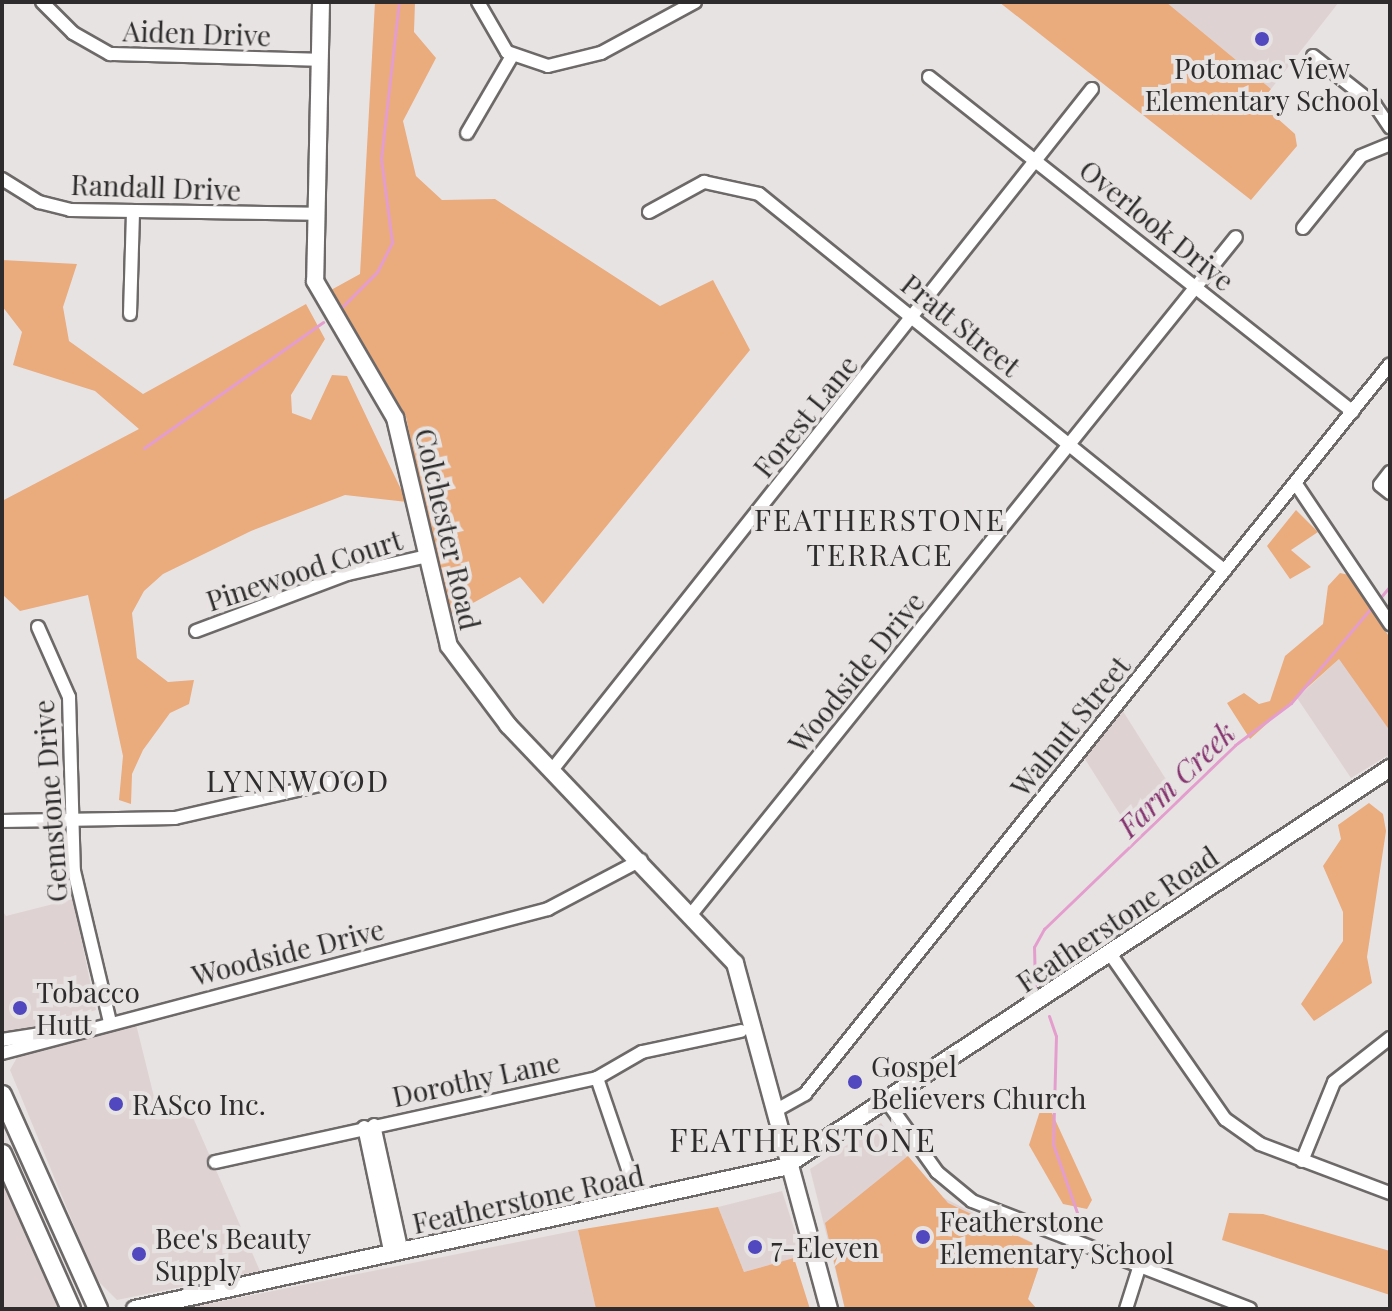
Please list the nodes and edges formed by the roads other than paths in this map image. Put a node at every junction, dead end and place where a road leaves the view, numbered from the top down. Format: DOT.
graph roads {
  1 [pos="42,2"];
  2 [pos="321,2"];
  3 [pos="478,2"];
  4 [pos="695,2"];
  5 [pos="512,56"];
  6 [pos="1313,56"];
  7 [pos="320,60"];
  8 [pos="929,77"];
  9 [pos="1092,89"];
  10 [pos="1390,127"];
  11 [pos="467,133"];
  12 [pos="1390,144"];
  13 [pos="1039,161"];
  14 [pos="2,179"];
  15 [pos="133,211"];
  16 [pos="649,212"];
  17 [pos="315,214"];
  18 [pos="1303,228"];
  19 [pos="1236,237"];
  20 [pos="1196,288"];
  21 [pos="130,314"];
  22 [pos="914,318"];
  23 [pos="1390,364"];
  24 [pos="1353,412"];
  25 [pos="1070,444"];
  26 [pos="1390,472"];
  27 [pos="1296,484"];
  28 [pos="1390,493"];
  29 [pos="428,556"];
  30 [pos="1225,571"];
  31 [pos="1390,624"];
  32 [pos="38,627"];
  33 [pos="196,631"];
  34 [pos="1390,768"];
  35 [pos="552,770"];
  36 [pos="350,778"];
  37 [pos="2,821"];
  38 [pos="74,823"];
  39 [pos="641,860"];
  40 [pos="693,912"];
  41 [pos="1111,955"];
  42 [pos="110,1022"];
  43 [pos="77,1030"];
  44 [pos="741,1031"];
  45 [pos="1390,1038"];
  46 [pos="2,1040"];
  47 [pos="2,1053"];
  48 [pos="597,1078"];
  49 [pos="2,1095"];
  50 [pos="888,1103"];
  51 [pos="780,1108"];
  52 [pos="369,1126"];
  53 [pos="2,1154"];
  54 [pos="1302,1161"];
  55 [pos="215,1162"];
  56 [pos="794,1162"];
  57 [pos="631,1178"];
  58 [pos="1390,1193"];
  59 [pos="396,1254"];
  60 [pos="1139,1268"];
  61 [pos="71,1309"];
  62 [pos="98,1309"];
  63 [pos="135,1309"];
  64 [pos="829,1309"];
  65 [pos="1126,1309"];
  66 [pos="1250,1309"];
  1 -- 7 [label="street, Aiden Drive"];
  2 -- 7 [label="street, Colchester Road"];
  3 -- 5 [label="street"];
  4 -- 5 [label="street"];
  5 -- 11 [label="street"];
  6 -- 10 [label="street"];
  7 -- 17 [label="street, Colchester Road"];
  8 -- 13 [label="street, Overlook Drive"];
  9 -- 13 [label="street, Forest Lane"];
  12 -- 18 [label="street"];
  13 -- 20 [label="street, Overlook Drive"];
  13 -- 22 [label="street, Forest Lane"];
  14 -- 15 [label="street, Randall Drive"];
  15 -- 17 [label="street, Randall Drive"];
  15 -- 21 [label="street"];
  16 -- 22 [label="street, Pratt Street"];
  17 -- 29 [label="street, Colchester Road"];
  19 -- 20 [label="street, Woodside Drive"];
  20 -- 24 [label="street, Overlook Drive"];
  20 -- 25 [label="street, Woodside Drive"];
  22 -- 25 [label="street, Pratt Street"];
  22 -- 35 [label="street, Forest Lane"];
  23 -- 24 [label="street, Walnut Street"];
  24 -- 27 [label="street, Walnut Street"];
  25 -- 30 [label="street, Pratt Street"];
  25 -- 40 [label="street, Woodside Drive"];
  26 -- 28 [label="street"];
  27 -- 30 [label="street, Walnut Street"];
  27 -- 31 [label="street"];
  29 -- 33 [label="street, Pinewood Court"];
  29 -- 35 [label="street, Colchester Road"];
  30 -- 51 [label="street, Walnut Street"];
  32 -- 38 [label="street, Gemstone Drive"];
  34 -- 41 [label="street, Featherstone Road"];
  35 -- 39 [label="street, Colchester Road"];
  36 -- 38 [label="street"];
  37 -- 38 [label="street"];
  38 -- 42 [label="street, Gemstone Drive"];
  39 -- 40 [label="street, Colchester Road"];
  39 -- 42 [label="street, Woodside Drive"];
  40 -- 51 [label="street, Colchester Road"];
  41 -- 50 [label="street, Featherstone Road"];
  41 -- 54 [label="street"];
  42 -- 43 [label="street, Woodside Drive"];
  43 -- 46 [label="street, Woodside Drive"];
  43 -- 47 [label="street, Woodside Drive"];
  44 -- 48 [label="street, Dorothy Lane"];
  45 -- 54 [label="street"];
  48 -- 52 [label="street, Dorothy Lane"];
  48 -- 57 [label="street"];
  49 -- 62 [label="main road"];
  50 -- 56 [label="street, Featherstone Road"];
  50 -- 60 [label="street"];
  51 -- 56 [label="street, Colchester Road"];
  52 -- 55 [label="street, Dorothy Lane"];
  52 -- 59 [label="street"];
  53 -- 61 [label="main road"];
  54 -- 58 [label="street"];
  56 -- 59 [label="street, Featherstone Road"];
  56 -- 64 [label="street, Colchester Road"];
  59 -- 63 [label="street, Featherstone Road"];
  60 -- 65 [label="street"];
  60 -- 66 [label="street"];
}
